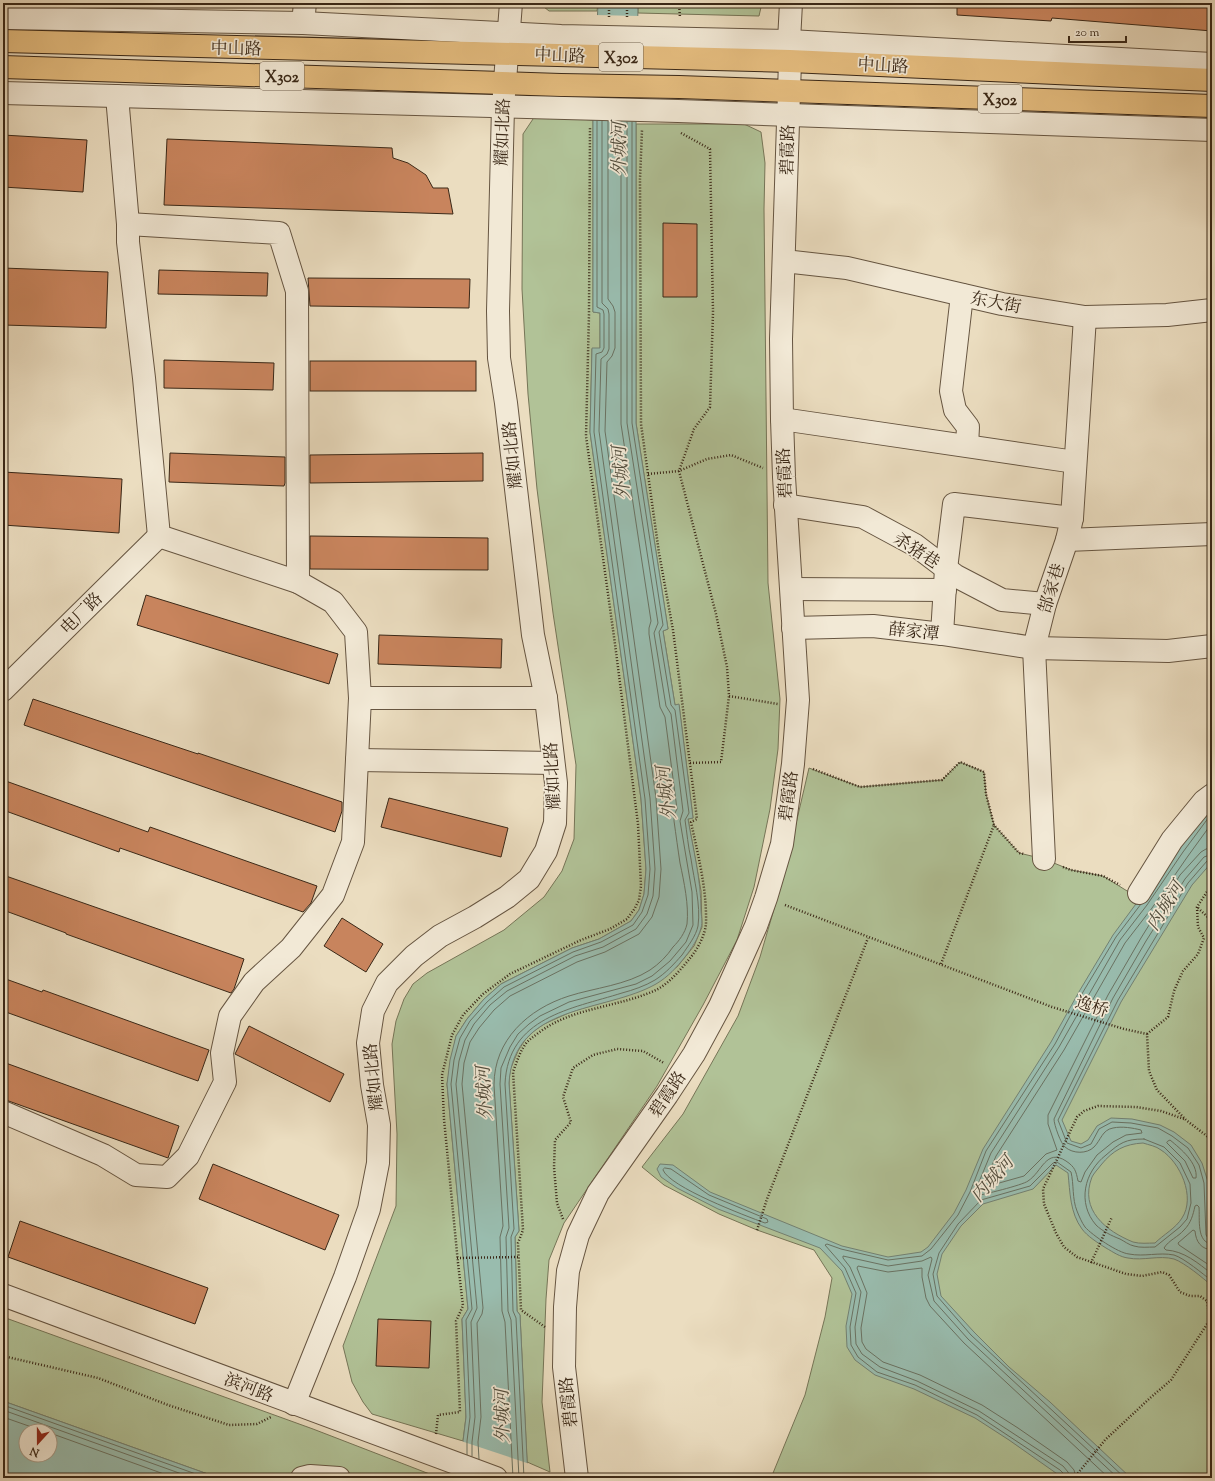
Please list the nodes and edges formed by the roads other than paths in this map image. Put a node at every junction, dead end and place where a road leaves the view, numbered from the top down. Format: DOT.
graph roads {
  1 [pos="511,3"];
  2 [pos="791,3"];
  3 [pos="304,13"];
  4 [pos="3,18"];
  5 [pos="3,42"];
  6 [pos="507,43"];
  7 [pos="790,51"];
  8 [pos="1212,64"];
  9 [pos="3,67"];
  10 [pos="1212,80"];
  11 [pos="504,82"];
  12 [pos="789,92"];
  13 [pos="3,94"];
  14 [pos="117,96"];
  15 [pos="1212,106"];
  16 [pos="503,107"];
  17 [pos="788,115"];
  18 [pos="1212,130"];
  19 [pos="128,224"];
  20 [pos="784,260"];
  21 [pos="962,295"];
  22 [pos="1212,310"];
  23 [pos="1085,317"];
  24 [pos="782,419"];
  25 [pos="967,445"];
  26 [pos="1075,462"];
  27 [pos="785,504"];
  28 [pos="1072,518"];
  29 [pos="1212,534"];
  30 [pos="159,536"];
  31 [pos="1067,540"];
  32 [pos="946,579"];
  33 [pos="298,582"];
  34 [pos="792,589"];
  35 [pos="1045,604"];
  36 [pos="793,628"];
  37 [pos="942,634"];
  38 [pos="1212,646"];
  39 [pos="1034,648"];
  40 [pos="3,690"];
  41 [pos="360,698"];
  42 [pos="546,698"];
  43 [pos="357,760"];
  44 [pos="553,763"];
  45 [pos="1212,795"];
  46 [pos="1044,859"];
  47 [pos="1139,894"];
  48 [pos="3,1112"];
  49 [pos="3,1295"];
  50 [pos="294,1404"];
  51 [pos="302,1478"];
  52 [pos="339,1478"];
  53 [pos="496,1478"];
  54 [pos="577,1478"];
  1 -- 6 [label="street, 耀如北路"];
  2 -- 7 [label="street, 碧霞路"];
  3 -- 4 [label="street"];
  3 -- 6 [label="street"];
  5 -- 6 [label="main road, 中山路 / X302"];
  6 -- 7 [label="main road, 中山路 / X302"];
  6 -- 11 [label="street, 耀如北路"];
  7 -- 8 [label="street"];
  7 -- 10 [label="main road, 中山路 / X302"];
  7 -- 12 [label="street, 碧霞路"];
  9 -- 11 [label="main road, 中山路 / X302"];
  11 -- 12 [label="main road, 中山路 / X302"];
  11 -- 16 [label="street, 耀如北路"];
  12 -- 15 [label="main road, 中山路 / X302"];
  12 -- 17 [label="street, 碧霞路"];
  13 -- 14 [label="street"];
  14 -- 16 [label="street"];
  14 -- 19 [label="street"];
  16 -- 17 [label="street"];
  16 -- 42 [label="street, 耀如北路"];
  17 -- 18 [label="street"];
  17 -- 20 [label="street, 碧霞路"];
  19 -- 30 [label="street"];
  19 -- 33 [label="street"];
  20 -- 21 [label="street, 东大街"];
  20 -- 24 [label="street, 碧霞路"];
  21 -- 23 [label="street, 东大街"];
  21 -- 25 [label="street"];
  22 -- 23 [label="street, 东大街"];
  23 -- 26 [label="street, 郜家巷"];
  24 -- 25 [label="street"];
  24 -- 27 [label="street, 碧霞路"];
  25 -- 26 [label="street"];
  26 -- 28 [label="street, 郜家巷"];
  27 -- 32 [label="street, 杀猪巷"];
  27 -- 34 [label="street, 碧霞路"];
  28 -- 31 [label="street, 郜家巷"];
  28 -- 32 [label="street"];
  29 -- 31 [label="street"];
  30 -- 33 [label="street"];
  30 -- 40 [label="street, 电厂路"];
  31 -- 35 [label="street, 郜家巷"];
  32 -- 34 [label="street"];
  32 -- 35 [label="street, 杀猪巷"];
  32 -- 37 [label="street"];
  33 -- 41 [label="street"];
  34 -- 36 [label="street, 碧霞路"];
  35 -- 39 [label="street, 郜家巷"];
  36 -- 37 [label="street, 薛家潭"];
  36 -- 54 [label="street, 碧霞路"];
  37 -- 39 [label="street, 薛家潭"];
  38 -- 39 [label="street, 薛家潭"];
  39 -- 46 [label="street, 郜家巷"];
  41 -- 42 [label="street"];
  41 -- 43 [label="street"];
  42 -- 44 [label="street, 耀如北路"];
  43 -- 44 [label="street"];
  43 -- 48 [label="street"];
  44 -- 50 [label="street, 耀如北路"];
  45 -- 47 [label="street"];
  49 -- 50 [label="street, 滨河路"];
  50 -- 53 [label="street, 滨河路"];
  51 -- 52 [label="street"];
}
